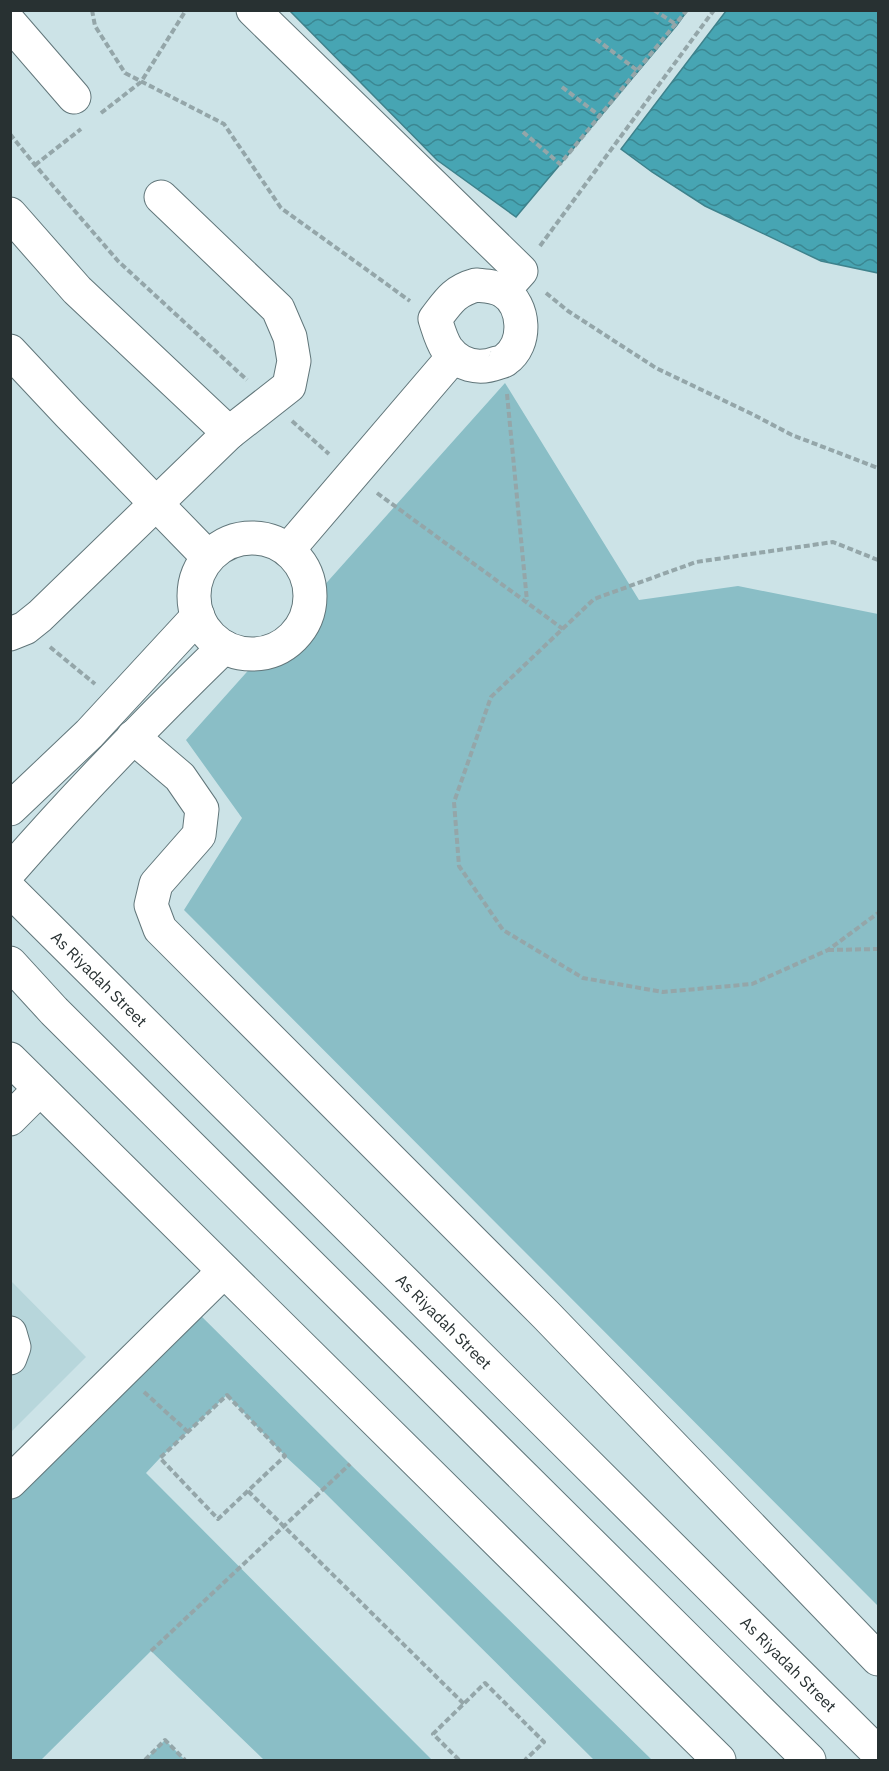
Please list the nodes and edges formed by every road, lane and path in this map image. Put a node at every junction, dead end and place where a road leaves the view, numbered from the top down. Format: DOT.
graph roads {
  1 [pos="92,10"];
  2 [pos="186,10"];
  3 [pos="253,10"];
  4 [pos="654,10"];
  5 [pos="687,10"];
  6 [pos="714,10"];
  7 [pos="10,23"];
  8 [pos="677,25"];
  9 [pos="596,39"];
  10 [pos="638,71"];
  11 [pos="141,82"];
  12 [pos="562,87"];
  13 [pos="86,112"];
  14 [pos="600,116"];
  15 [pos="523,132"];
  16 [pos="34,165"];
  17 [pos="161,197"];
  18 [pos="10,214"];
  19 [pos="512,281"];
  20 [pos="435,319"];
  21 [pos="10,351"];
  22 [pos="453,357"];
  23 [pos="505,360"];
  24 [pos="230,433"];
  25 [pos="879,468"];
  26 [pos="156,504"];
  27 [pos="288,550"];
  28 [pos="208,557"];
  29 [pos="879,560"];
  30 [pos="527,602"];
  31 [pos="198,616"];
  32 [pos="18,631"];
  33 [pos="224,647"];
  34 [pos="119,703"];
  35 [pos="133,737"];
  36 [pos="10,809"];
  37 [pos="10,871"];
  38 [pos="10,890"];
  39 [pos="879,913"];
  40 [pos="879,949"];
  41 [pos="828,950"];
  42 [pos="10,963"];
  43 [pos="10,1059"];
  44 [pos="40,1089"];
  45 [pos="10,1119"];
  46 [pos="224,1272"];
  47 [pos="10,1333"];
  48 [pos="10,1358"];
  49 [pos="122,1372"];
  50 [pos="188,1432"];
  51 [pos="350,1464"];
  52 [pos="10,1482"];
  53 [pos="248,1491"];
  54 [pos="284,1526"];
  55 [pos="151,1651"];
  56 [pos="879,1659"];
  57 [pos="465,1704"];
  58 [pos="879,1753"];
  59 [pos="145,1761"];
  60 [pos="185,1761"];
  61 [pos="459,1761"];
  62 [pos="525,1761"];
  63 [pos="719,1761"];
  64 [pos="809,1761"];
  1 -- 11 [label="path"];
  2 -- 11 [label="path"];
  3 -- 19 [label="street"];
  4 -- 8 [label="path"];
  5 -- 8 [label="path"];
  6 -- 19 [label="path"];
  7 -- 13 [label="street"];
  8 -- 10 [label="path"];
  9 -- 10 [label="path"];
  10 -- 14 [label="path"];
  11 -- 13 [label="path"];
  11 -- 20 [label="path"];
  12 -- 14 [label="path"];
  13 -- 16 [label="path"];
  14 -- 15 [label="path"];
  17 -- 24 [label="street"];
  18 -- 24 [label="street"];
  19 -- 20 [label="street"];
  19 -- 23 [label="street"];
  19 -- 25 [label="path"];
  20 -- 22 [label="street"];
  21 -- 26 [label="street"];
  22 -- 23 [label="street"];
  22 -- 27 [label="street"];
  23 -- 30 [label="path"];
  24 -- 26 [label="street"];
  26 -- 28 [label="street"];
  26 -- 32 [label="street"];
  27 -- 28 [label="street"];
  27 -- 33 [label="street"];
  28 -- 31 [label="street"];
  29 -- 41 [label="path"];
  31 -- 33 [label="street"];
  31 -- 34 [label="street"];
  32 -- 34 [label="path"];
  33 -- 35 [label="street"];
  34 -- 36 [label="street"];
  35 -- 37 [label="street"];
  35 -- 56 [label="street"];
  38 -- 58 [label="street, As Riyadah Street"];
  39 -- 41 [label="path"];
  40 -- 41 [label="path"];
  42 -- 64 [label="street"];
  43 -- 44 [label="street"];
  44 -- 45 [label="street"];
  44 -- 46 [label="street"];
  46 -- 49 [label="street"];
  46 -- 63 [label="street"];
  47 -- 48 [label="street"];
  49 -- 50 [label="path"];
  49 -- 52 [label="street"];
  50 -- 53 [label="path"];
  50 -- 53 [label="path"];
  51 -- 54 [label="path"];
  53 -- 54 [label="path"];
  54 -- 55 [label="path"];
  54 -- 57 [label="path"];
  57 -- 61 [label="path"];
  57 -- 62 [label="path"];
  59 -- 60 [label="path"];
}
